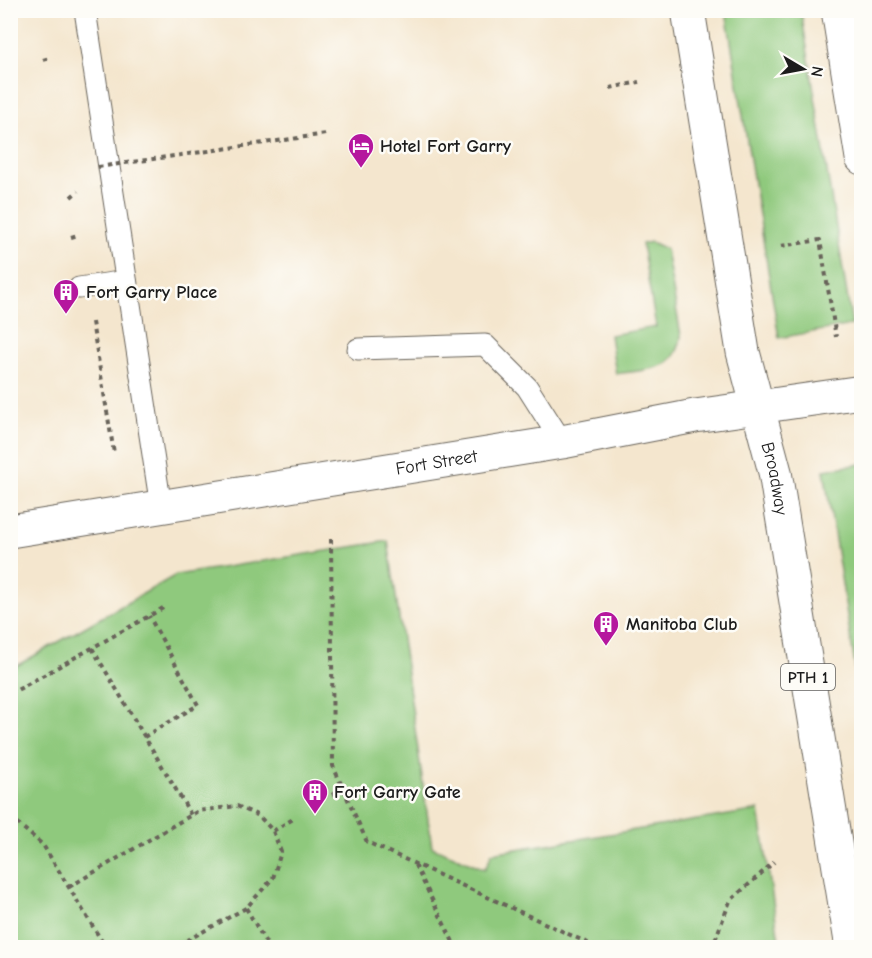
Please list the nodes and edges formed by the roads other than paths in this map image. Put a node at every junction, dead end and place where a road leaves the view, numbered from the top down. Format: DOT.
graph roads {
  1 [pos="85,10"];
  2 [pos="688,10"];
  3 [pos="838,10"];
  4 [pos="861,158"];
  5 [pos="126,281"];
  6 [pos="83,288"];
  7 [pos="358,349"];
  8 [pos="861,392"];
  9 [pos="758,407"];
  10 [pos="562,442"];
  11 [pos="161,507"];
  12 [pos="10,531"];
  13 [pos="852,948"];
  1 -- 5 [label="lane"];
  2 -- 9 [label="main road, Broadway / PTH 1"];
  3 -- 4 [label="main road"];
  5 -- 6 [label="lane"];
  5 -- 11 [label="lane"];
  7 -- 10 [label="lane"];
  8 -- 9 [label="main road, Fort Street"];
  9 -- 10 [label="main road, Fort Street"];
  9 -- 13 [label="main road, Broadway / PTH 1"];
  10 -- 11 [label="main road, Fort Street"];
  11 -- 12 [label="main road, Fort Street"];
}
